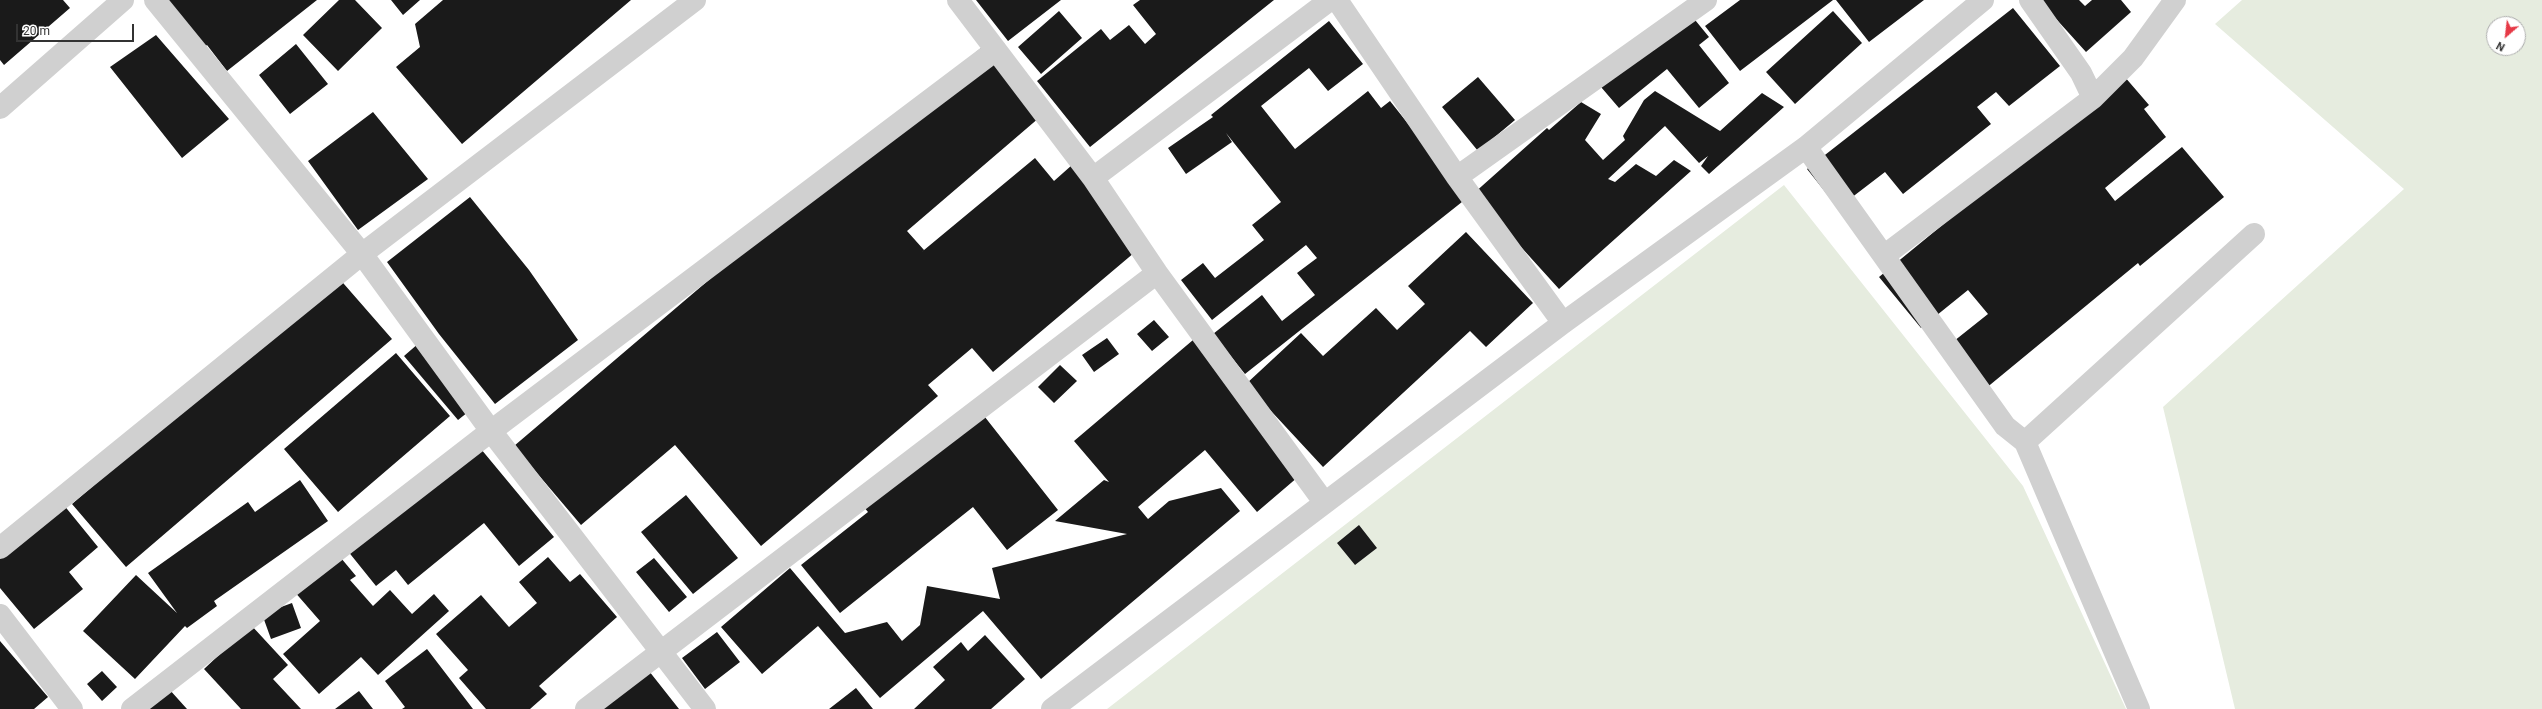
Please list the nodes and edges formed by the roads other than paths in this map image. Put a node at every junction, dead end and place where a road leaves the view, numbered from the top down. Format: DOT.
graph roads {
  1 [pos="123,0"];
  2 [pos="155,0"];
  3 [pos="695,0"];
  4 [pos="958,0"];
  5 [pos="1330,0"];
  6 [pos="1337,0"];
  7 [pos="1706,0"];
  8 [pos="1983,0"];
  9 [pos="2030,0"];
  10 [pos="2175,0"];
  11 [pos="996,50"];
  12 [pos="2093,98"];
  13 [pos="0,108"];
  14 [pos="1806,147"];
  15 [pos="1457,177"];
  16 [pos="1093,178"];
  17 [pos="2254,234"];
  18 [pos="362,254"];
  19 [pos="1885,255"];
  20 [pos="1157,273"];
  21 [pos="1563,323"];
  22 [pos="491,431"];
  23 [pos="2025,442"];
  24 [pos="1324,502"];
  25 [pos="0,548"];
  26 [pos="0,615"];
  27 [pos="661,651"];
  28 [pos="72,709"];
  29 [pos="132,709"];
  30 [pos="586,709"];
  31 [pos="705,709"];
  32 [pos="1052,709"];
  33 [pos="2139,709"];
  1 -- 13 [label="street"];
  2 -- 18 [label="street"];
  3 -- 18 [label="street"];
  4 -- 11 [label="street"];
  5 -- 16 [label="street"];
  6 -- 15 [label="street"];
  7 -- 15 [label="street"];
  8 -- 14 [label="street"];
  9 -- 12 [label="street"];
  10 -- 12 [label="street"];
  11 -- 16 [label="street"];
  11 -- 22 [label="street"];
  12 -- 19 [label="street"];
  14 -- 19 [label="street"];
  14 -- 21 [label="street"];
  15 -- 21 [label="street"];
  16 -- 20 [label="street"];
  17 -- 23 [label="street"];
  18 -- 22 [label="street"];
  18 -- 25 [label="street"];
  19 -- 23 [label="street"];
  20 -- 24 [label="street"];
  20 -- 27 [label="street"];
  21 -- 24 [label="street"];
  22 -- 27 [label="street"];
  22 -- 29 [label="street"];
  23 -- 33 [label="street"];
  24 -- 32 [label="street"];
  26 -- 28 [label="street"];
  27 -- 30 [label="street"];
  27 -- 31 [label="street"];
}
